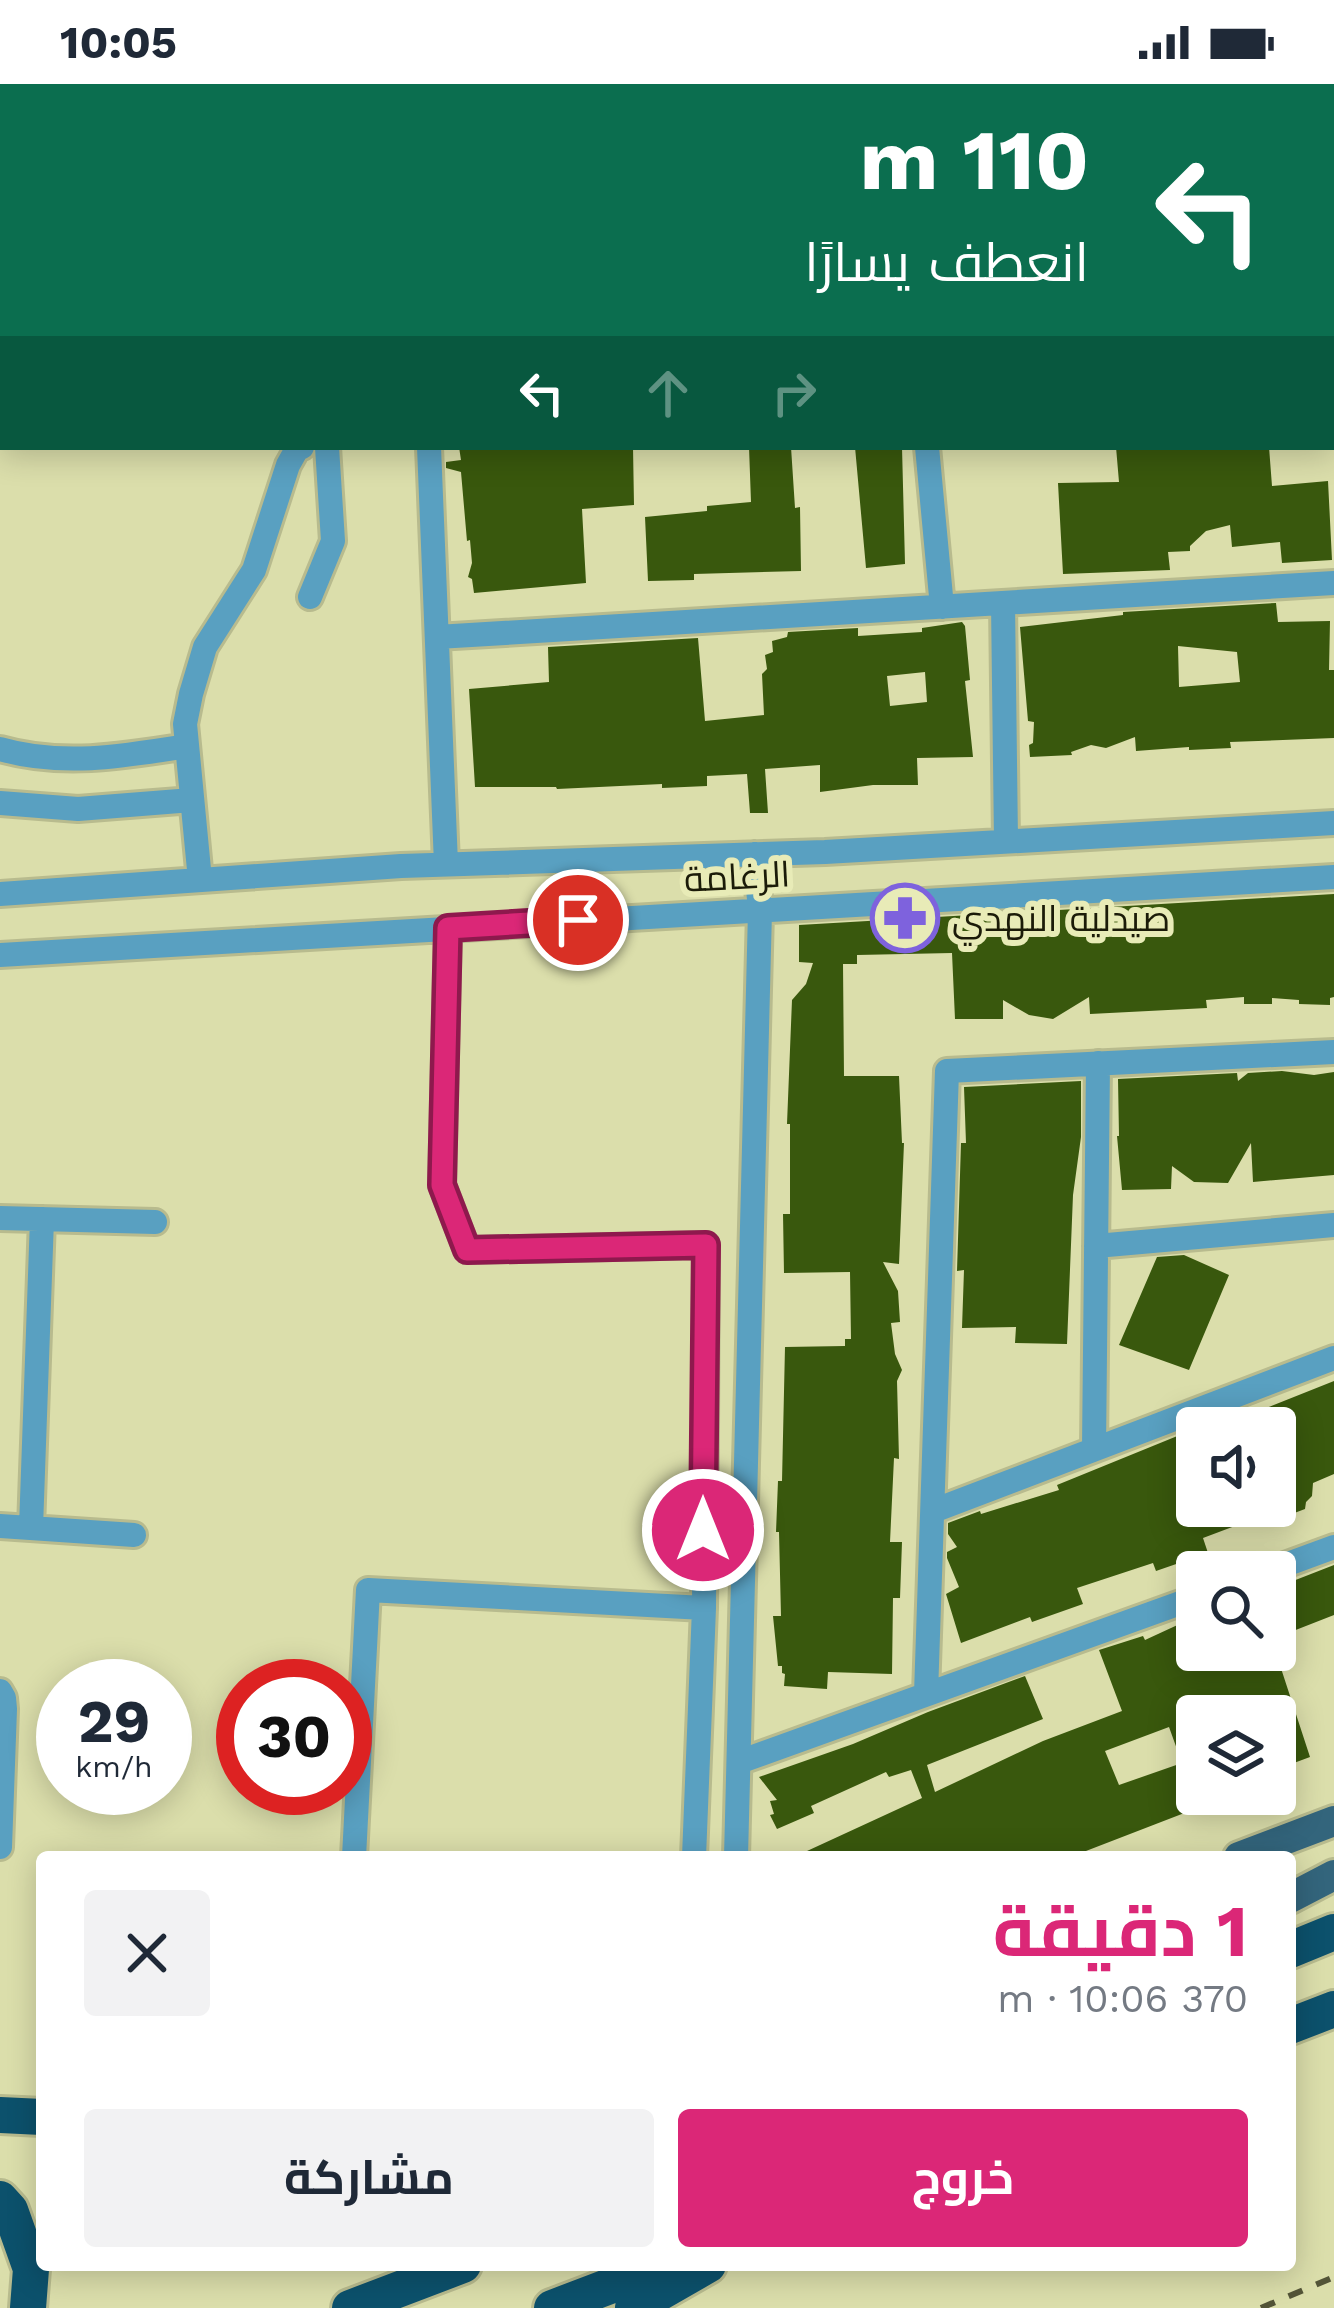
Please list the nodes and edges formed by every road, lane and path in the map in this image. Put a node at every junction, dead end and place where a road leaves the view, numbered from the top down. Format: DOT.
graph roads {
  1 [pos="296,450"];
  2 [pos="327,450"];
  3 [pos="429,450"];
  4 [pos="926,450"];
  5 [pos="329,474"];
  6 [pos="284,479"];
  7 [pos="1334,583"];
  8 [pos="310,597"];
  9 [pos="1003,603"];
  10 [pos="942,607"];
  11 [pos="437,637"];
  12 [pos="187,746"];
  13 [pos="0,748"];
  14 [pos="192,800"];
  15 [pos="0,803"];
  16 [pos="1334,823"];
  17 [pos="1006,842"];
  18 [pos="755,854"];
  19 [pos="446,864"];
  20 [pos="1334,877"];
  21 [pos="200,880"];
  22 [pos="0,894"];
  23 [pos="760,911"];
  24 [pos="448,928"];
  25 [pos="0,955"];
  26 [pos="1334,1052"];
  27 [pos="1098,1064"];
  28 [pos="0,1218"];
  29 [pos="42,1219"];
  30 [pos="155,1222"];
  31 [pos="1334,1225"];
  32 [pos="1096,1246"];
  33 [pos="1334,1358"];
  34 [pos="1094,1449"];
  35 [pos="933,1510"];
  36 [pos="0,1526"];
  37 [pos="31,1528"];
  38 [pos="134,1535"];
  39 [pos="1334,1547"];
  40 [pos="1296,1561"];
  41 [pos="1176,1605"];
  42 [pos="704,1607"];
  43 [pos="0,1691"];
  44 [pos="926,1694"];
  45 [pos="739,1762"];
  46 [pos="1334,1821"];
  47 [pos="0,1847"];
  48 [pos="354,1851"];
  49 [pos="694,1851"];
  50 [pos="736,1851"];
  51 [pos="1255,1851"];
  52 [pos="1334,1875"];
  53 [pos="1296,1895"];
  54 [pos="1334,1933"];
  55 [pos="1296,1947"];
  56 [pos="1334,2009"];
  57 [pos="1296,2024"];
  58 [pos="0,2115"];
  59 [pos="36,2117"];
  60 [pos="0,2199"];
  61 [pos="447,2271"];
  62 [pos="649,2271"];
  63 [pos="698,2271"];
  64 [pos="28,2308"];
  65 [pos="350,2308"];
  66 [pos="552,2308"];
  67 [pos="633,2308"];
  1 -- 6 [label="street"];
  2 -- 5 [label="street"];
  3 -- 11 [label="street"];
  4 -- 10 [label="street"];
  5 -- 6 [label="street"];
  5 -- 8 [label="street"];
  6 -- 12 [label="street"];
  7 -- 9 [label="street"];
  9 -- 10 [label="street"];
  9 -- 17 [label="street"];
  10 -- 11 [label="street"];
  11 -- 19 [label="street"];
  12 -- 13 [label="street"];
  12 -- 14 [label="street"];
  14 -- 15 [label="street"];
  14 -- 21 [label="street"];
  16 -- 17 [label="street, الرغامة"];
  17 -- 18 [label="street, الرغامة"];
  18 -- 19 [label="street, الرغامة"];
  18 -- 23 [label="street"];
  19 -- 21 [label="street, الرغامة"];
  20 -- 23 [label="street, الرغامة"];
  21 -- 22 [label="street, الرغامة"];
  23 -- 24 [label="street, الرغامة"];
  23 -- 45 [label="street"];
  24 -- 25 [label="street, الرغامة"];
  24 -- 42 [label="street"];
  26 -- 27 [label="street"];
  27 -- 32 [label="street"];
  27 -- 35 [label="street"];
  28 -- 29 [label="street"];
  29 -- 30 [label="street"];
  29 -- 37 [label="street"];
  31 -- 32 [label="street"];
  32 -- 34 [label="street"];
  33 -- 34 [label="street"];
  34 -- 35 [label="street"];
  35 -- 44 [label="street"];
  36 -- 37 [label="street"];
  37 -- 38 [label="street"];
  39 -- 40 [label="street"];
  41 -- 44 [label="street"];
  42 -- 48 [label="street"];
  42 -- 49 [label="street"];
  43 -- 47 [label="street"];
  44 -- 45 [label="street"];
  45 -- 50 [label="street"];
  46 -- 51 [label="main road"];
  52 -- 53 [label="main road"];
  54 -- 55 [label="highway"];
  56 -- 57 [label="highway"];
  58 -- 59 [label="highway"];
  60 -- 64 [label="highway"];
  61 -- 65 [label="highway"];
  62 -- 66 [label="highway"];
  63 -- 67 [label="highway"];
}
